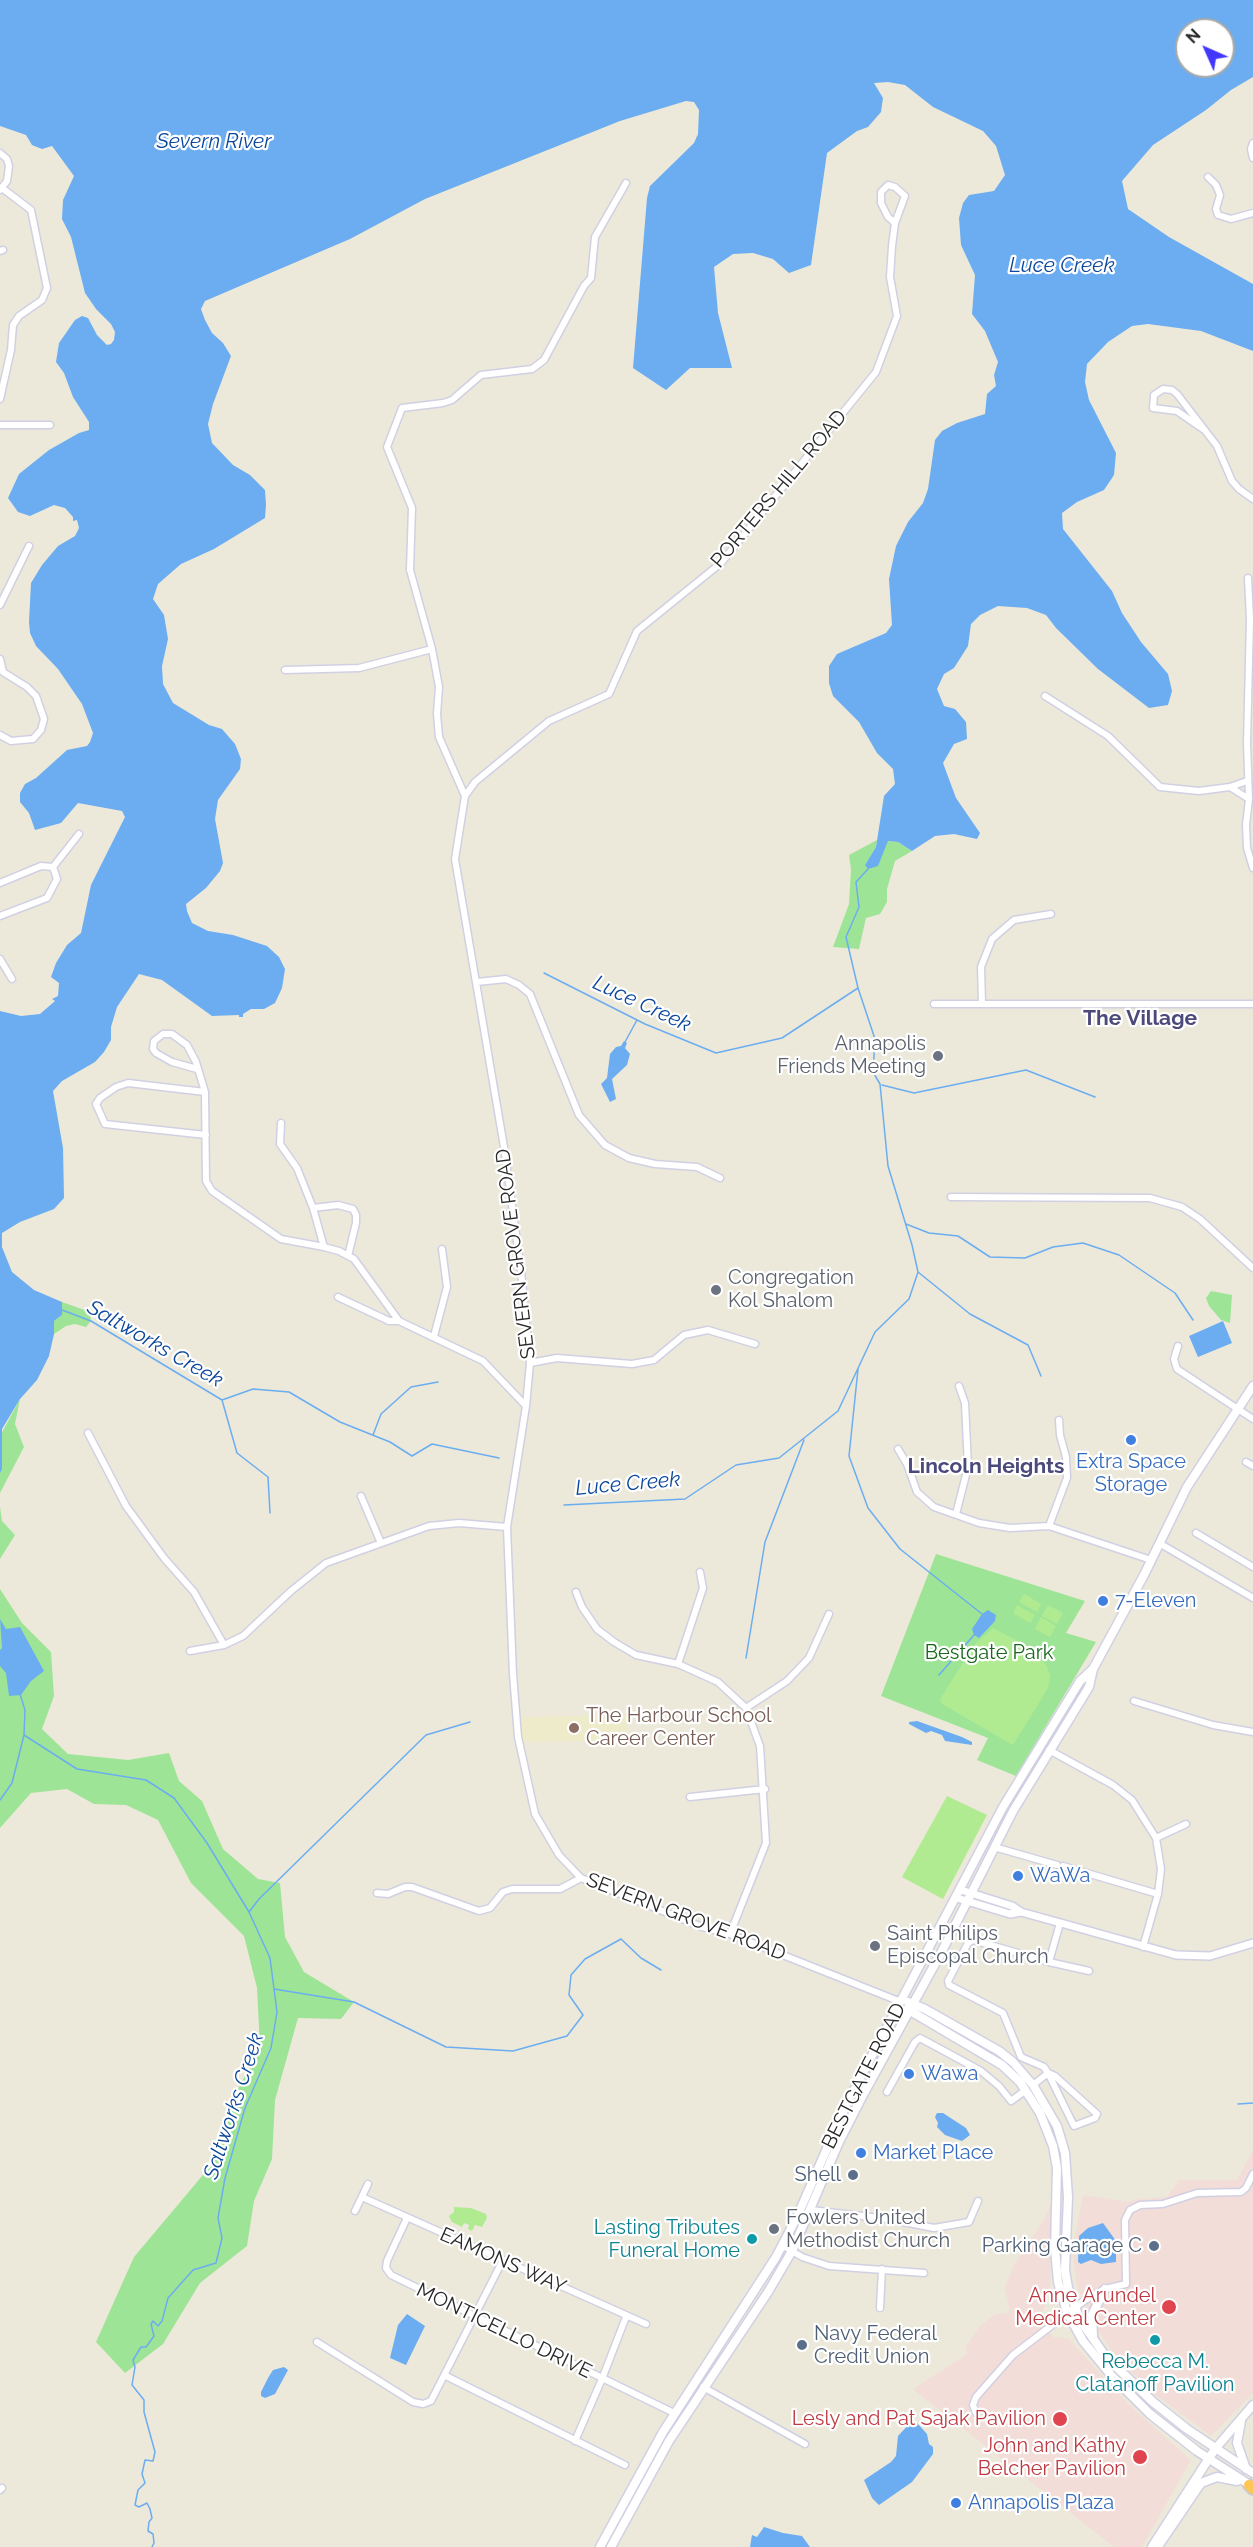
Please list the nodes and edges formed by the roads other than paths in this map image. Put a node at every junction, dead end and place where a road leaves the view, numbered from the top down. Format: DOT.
graph roads {
  1 [pos="1253,143"];
  2 [pos="0,153"];
  3 [pos="1253,158"];
  4 [pos="1208,177"];
  5 [pos="626,183"];
  6 [pos="1,189"];
  7 [pos="1253,213"];
  8 [pos="895,224"];
  9 [pos="0,399"];
  10 [pos="0,425"];
  11 [pos="50,425"];
  12 [pos="1203,429"];
  13 [pos="1253,499"];
  14 [pos="29,546"];
  15 [pos="1248,578"];
  16 [pos="0,605"];
  17 [pos="1252,619"];
  18 [pos="432,649"];
  19 [pos="0,659"];
  20 [pos="0,669"];
  21 [pos="285,670"];
  22 [pos="1045,696"];
  23 [pos="0,735"];
  24 [pos="1247,781"];
  25 [pos="1230,787"];
  26 [pos="465,796"];
  27 [pos="1250,799"];
  28 [pos="1251,808"];
  29 [pos="79,834"];
  30 [pos="53,867"];
  31 [pos="1253,868"];
  32 [pos="0,883"];
  33 [pos="1051,914"];
  34 [pos="0,916"];
  35 [pos="0,959"];
  36 [pos="12,979"];
  37 [pos="477,982"];
  38 [pos="934,1004"];
  39 [pos="982,1004"];
  40 [pos="1253,1004"];
  41 [pos="197,1069"];
  42 [pos="205,1092"];
  43 [pos="281,1123"];
  44 [pos="206,1135"];
  45 [pos="720,1179"];
  46 [pos="951,1197"];
  47 [pos="313,1208"];
  48 [pos="324,1246"];
  49 [pos="442,1249"];
  50 [pos="348,1256"];
  51 [pos="1253,1268"];
  52 [pos="338,1297"];
  53 [pos="399,1321"];
  54 [pos="434,1336"];
  55 [pos="754,1344"];
  56 [pos="1178,1346"];
  57 [pos="530,1363"];
  58 [pos="959,1386"];
  59 [pos="1253,1386"];
  60 [pos="526,1406"];
  61 [pos="1237,1409"];
  62 [pos="1253,1419"];
  63 [pos="1059,1420"];
  64 [pos="88,1433"];
  65 [pos="898,1449"];
  66 [pos="1246,1462"];
  67 [pos="1253,1466"];
  68 [pos="361,1496"];
  69 [pos="956,1514"];
  70 [pos="1049,1526"];
  71 [pos="507,1527"];
  72 [pos="1196,1533"];
  73 [pos="381,1543"];
  74 [pos="1159,1543"];
  75 [pos="1151,1560"];
  76 [pos="1253,1567"];
  77 [pos="700,1572"];
  78 [pos="576,1592"];
  79 [pos="1253,1598"];
  80 [pos="829,1614"];
  81 [pos="224,1645"];
  82 [pos="190,1651"];
  83 [pos="678,1664"];
  84 [pos="1093,1669"];
  85 [pos="1134,1701"];
  86 [pos="746,1708"];
  87 [pos="1253,1732"];
  88 [pos="1049,1750"];
  89 [pos="1016,1784"];
  90 [pos="765,1789"];
  91 [pos="1026,1789"];
  92 [pos="690,1797"];
  93 [pos="1186,1824"];
  94 [pos="1156,1838"];
  95 [pos="994,1847"];
  96 [pos="581,1878"];
  97 [pos="377,1893"];
  98 [pos="958,1894"];
  99 [pos="1158,1894"];
  100 [pos="969,1898"];
  101 [pos="1060,1923"];
  102 [pos="730,1934"];
  103 [pos="1253,1943"];
  104 [pos="1143,1947"];
  105 [pos="1049,1962"];
  106 [pos="1089,1971"];
  107 [pos="901,2002"];
  108 [pos="913,2003"];
  109 [pos="908,2012"];
  110 [pos="1048,2073"];
  111 [pos="1029,2088"];
  112 [pos="887,2092"];
  113 [pos="1253,2174"];
  114 [pos="368,2184"];
  115 [pos="362,2197"];
  116 [pos="978,2201"];
  117 [pos="811,2210"];
  118 [pos="355,2211"];
  119 [pos="407,2218"];
  120 [pos="782,2245"];
  121 [pos="792,2251"];
  122 [pos="503,2260"];
  123 [pos="882,2269"];
  124 [pos="768,2270"];
  125 [pos="924,2273"];
  126 [pos="778,2275"];
  127 [pos="1106,2289"];
  128 [pos="880,2308"];
  129 [pos="1070,2310"];
  130 [pos="627,2316"];
  131 [pos="474,2317"];
  132 [pos="646,2324"];
  133 [pos="317,2342"];
  134 [pos="1095,2343"];
  135 [pos="446,2376"];
  136 [pos="602,2379"];
  137 [pos="703,2387"];
  138 [pos="1253,2405"];
  139 [pos="674,2413"];
  140 [pos="976,2413"];
  141 [pos="1244,2414"];
  142 [pos="575,2441"];
  143 [pos="805,2444"];
  144 [pos="1215,2449"];
  145 [pos="1208,2458"];
  146 [pos="625,2466"];
  147 [pos="1250,2471"];
  148 [pos="1252,2487"];
  149 [pos="600,2547"];
  150 [pos="611,2547"];
  151 [pos="1154,2547"];
  1 -- 3 [label="street"];
  2 -- 6 [label="street"];
  4 -- 7 [label="street"];
  5 -- 18 [label="street"];
  6 -- 9 [label="street"];
  8 -- 8 [label="street, PORTERS HILL ROAD"];
  8 -- 26 [label="street, PORTERS HILL ROAD"];
  10 -- 11 [label="street"];
  12 -- 12 [label="street"];
  12 -- 13 [label="street"];
  14 -- 16 [label="street"];
  15 -- 17 [label="street"];
  17 -- 24 [label="street"];
  18 -- 21 [label="street"];
  18 -- 26 [label="street"];
  19 -- 20 [label="street"];
  20 -- 23 [label="street"];
  22 -- 25 [label="street"];
  24 -- 25 [label="street"];
  24 -- 27 [label="street"];
  25 -- 27 [label="street"];
  26 -- 37 [label="street, SEVERN GROVE ROAD"];
  27 -- 28 [label="street"];
  28 -- 31 [label="street"];
  29 -- 30 [label="street"];
  30 -- 32 [label="street"];
  30 -- 34 [label="street"];
  33 -- 39 [label="street"];
  35 -- 36 [label="street"];
  37 -- 45 [label="street"];
  37 -- 57 [label="street, SEVERN GROVE ROAD"];
  38 -- 39 [label="street"];
  39 -- 40 [label="street"];
  41 -- 41 [label="street"];
  41 -- 42 [label="street"];
  42 -- 44 [label="street"];
  42 -- 44 [label="street"];
  43 -- 47 [label="street"];
  44 -- 48 [label="street"];
  46 -- 51 [label="street"];
  47 -- 48 [label="street"];
  47 -- 50 [label="street"];
  48 -- 50 [label="street"];
  49 -- 54 [label="street"];
  50 -- 53 [label="street"];
  52 -- 53 [label="street"];
  53 -- 54 [label="street"];
  54 -- 60 [label="street"];
  55 -- 57 [label="street"];
  56 -- 61 [label="street"];
  57 -- 60 [label="street, SEVERN GROVE ROAD"];
  58 -- 69 [label="street"];
  59 -- 61 [label="main road, BESTGATE ROAD"];
  60 -- 71 [label="street, SEVERN GROVE ROAD"];
  61 -- 62 [label="street"];
  61 -- 74 [label="main road, BESTGATE ROAD"];
  63 -- 70 [label="street"];
  64 -- 81 [label="street"];
  65 -- 69 [label="street"];
  66 -- 67 [label="street"];
  68 -- 73 [label="street"];
  69 -- 70 [label="street"];
  70 -- 75 [label="street"];
  71 -- 73 [label="street"];
  71 -- 96 [label="street, SEVERN GROVE ROAD"];
  72 -- 76 [label="street"];
  73 -- 81 [label="street"];
  74 -- 75 [label="main road, BESTGATE ROAD"];
  74 -- 79 [label="street"];
  75 -- 84 [label="main road, BESTGATE ROAD"];
  77 -- 83 [label="street"];
  78 -- 83 [label="street"];
  80 -- 86 [label="street"];
  81 -- 82 [label="street"];
  83 -- 86 [label="street"];
  84 -- 88 [label="main road, BESTGATE ROAD"];
  84 -- 89 [label="main road, BESTGATE ROAD"];
  85 -- 87 [label="street"];
  86 -- 90 [label="street"];
  88 -- 91 [label="main road, BESTGATE ROAD"];
  88 -- 94 [label="street"];
  89 -- 91 [label="main road"];
  89 -- 98 [label="main road, BESTGATE ROAD"];
  90 -- 92 [label="street"];
  90 -- 102 [label="street"];
  91 -- 95 [label="main road, BESTGATE ROAD"];
  93 -- 94 [label="street"];
  94 -- 99 [label="street"];
  95 -- 99 [label="street"];
  95 -- 100 [label="main road, BESTGATE ROAD"];
  96 -- 97 [label="street"];
  96 -- 102 [label="street, SEVERN GROVE ROAD"];
  98 -- 100 [label="street"];
  98 -- 107 [label="main road, BESTGATE ROAD"];
  99 -- 104 [label="street"];
  100 -- 101 [label="street"];
  100 -- 108 [label="main road, BESTGATE ROAD"];
  101 -- 104 [label="street"];
  101 -- 105 [label="street"];
  102 -- 107 [label="street, SEVERN GROVE ROAD"];
  103 -- 104 [label="street"];
  105 -- 106 [label="street"];
  105 -- 110 [label="street"];
  107 -- 108 [label="main road"];
  107 -- 109 [label="main road"];
  107 -- 120 [label="main road, BESTGATE ROAD"];
  108 -- 109 [label="main road, BESTGATE ROAD"];
  108 -- 111 [label="main road"];
  109 -- 111 [label="main road"];
  109 -- 117 [label="main road, BESTGATE ROAD"];
  110 -- 110 [label="street"];
  110 -- 111 [label="street"];
  111 -- 112 [label="street"];
  111 -- 129 [label="main road"];
  113 -- 127 [label="street"];
  114 -- 115 [label="street"];
  115 -- 118 [label="street"];
  115 -- 119 [label="street, EAMONS WAY"];
  116 -- 117 [label="street"];
  117 -- 121 [label="main road, BESTGATE ROAD"];
  119 -- 122 [label="street, EAMONS WAY"];
  119 -- 131 [label="street, MONTICELLO DRIVE"];
  120 -- 121 [label="street"];
  120 -- 124 [label="main road, BESTGATE ROAD"];
  121 -- 123 [label="street"];
  121 -- 126 [label="main road, BESTGATE ROAD"];
  122 -- 130 [label="street, EAMONS WAY"];
  122 -- 131 [label="street"];
  123 -- 125 [label="street"];
  123 -- 128 [label="street"];
  124 -- 126 [label="main road"];
  124 -- 139 [label="main road, BESTGATE ROAD"];
  126 -- 137 [label="main road, BESTGATE ROAD"];
  127 -- 129 [label="street"];
  127 -- 134 [label="main road"];
  129 -- 134 [label="main road"];
  129 -- 140 [label="street"];
  129 -- 145 [label="main road"];
  130 -- 132 [label="street, EAMONS WAY"];
  130 -- 136 [label="street"];
  131 -- 135 [label="street"];
  131 -- 136 [label="street, MONTICELLO DRIVE"];
  133 -- 135 [label="street"];
  134 -- 144 [label="main road"];
  135 -- 142 [label="street"];
  136 -- 139 [label="street, MONTICELLO DRIVE"];
  136 -- 142 [label="street"];
  137 -- 143 [label="street"];
  137 -- 150 [label="main road, BESTGATE ROAD"];
  138 -- 141 [label="main road"];
  139 -- 149 [label="main road, BESTGATE ROAD"];
  141 -- 144 [label="main road"];
  141 -- 147 [label="main road"];
  142 -- 146 [label="street"];
  144 -- 145 [label="main road"];
  144 -- 147 [label="main road"];
  145 -- 148 [label="main road"];
  145 -- 151 [label="main road"];
  148 -- 151 [label="main road"];
}
